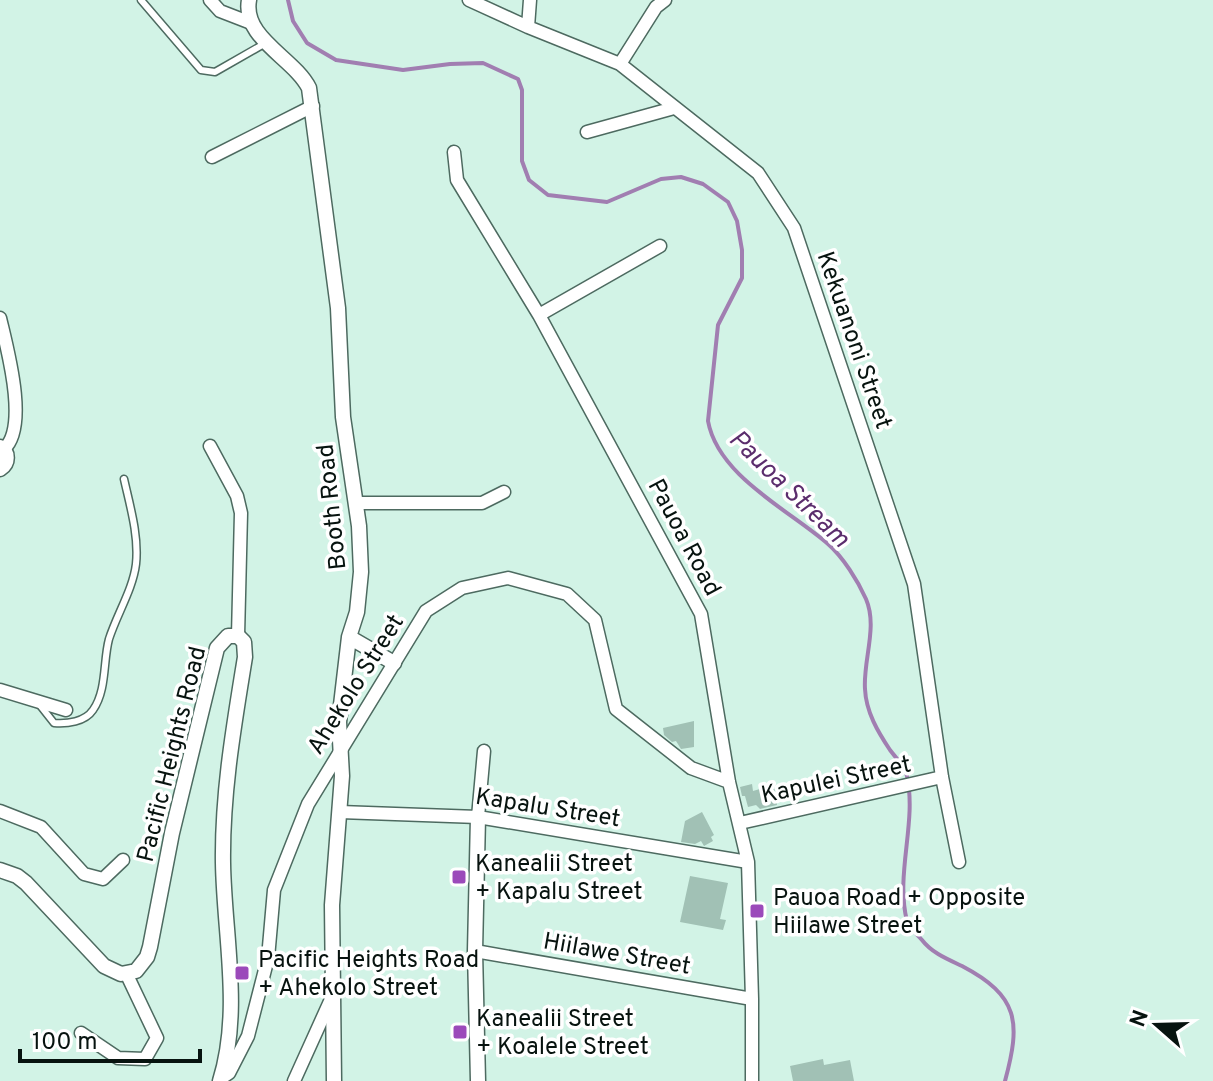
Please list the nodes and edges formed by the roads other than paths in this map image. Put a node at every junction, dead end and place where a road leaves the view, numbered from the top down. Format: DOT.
graph roads {
  1 [pos="141,0"];
  2 [pos="210,0"];
  3 [pos="249,0"];
  4 [pos="469,0"];
  5 [pos="530,0"];
  6 [pos="665,0"];
  7 [pos="251,23"];
  8 [pos="528,27"];
  9 [pos="268,42"];
  10 [pos="620,64"];
  11 [pos="313,106"];
  12 [pos="674,108"];
  13 [pos="587,132"];
  14 [pos="454,152"];
  15 [pos="212,157"];
  16 [pos="660,246"];
  17 [pos="539,315"];
  18 [pos="0,318"];
  19 [pos="210,446"];
  20 [pos="2,448"];
  21 [pos="0,469"];
  22 [pos="124,479"];
  23 [pos="504,492"];
  24 [pos="357,503"];
  25 [pos="238,636"];
  26 [pos="349,637"];
  27 [pos="394,663"];
  28 [pos="0,690"];
  29 [pos="37,701"];
  30 [pos="66,710"];
  31 [pos="341,748"];
  32 [pos="484,751"];
  33 [pos="942,777"];
  34 [pos="729,782"];
  35 [pos="0,811"];
  36 [pos="340,812"];
  37 [pos="478,817"];
  38 [pos="740,823"];
  39 [pos="123,860"];
  40 [pos="748,862"];
  41 [pos="959,862"];
  42 [pos="0,870"];
  43 [pos="475,951"];
  44 [pos="127,975"];
  45 [pos="332,996"];
  46 [pos="752,999"];
  47 [pos="81,1033"];
  48 [pos="220,1080"];
  49 [pos="294,1081"];
  50 [pos="334,1081"];
  51 [pos="478,1081"];
  52 [pos="752,1081"];
  1 -- 9 [label="lane"];
  2 -- 7 [label="street"];
  3 -- 7 [label="street"];
  4 -- 8 [label="street, Kekuanoni Street"];
  5 -- 8 [label="street"];
  6 -- 10 [label="street"];
  7 -- 9 [label="street, Booth Road"];
  8 -- 10 [label="street, Kekuanoni Street"];
  9 -- 11 [label="street, Booth Road"];
  10 -- 12 [label="street, Kekuanoni Street"];
  11 -- 15 [label="street"];
  11 -- 24 [label="street, Booth Road"];
  12 -- 13 [label="street"];
  12 -- 33 [label="street, Kekuanoni Street"];
  14 -- 17 [label="street, Pauoa Road"];
  16 -- 17 [label="street"];
  17 -- 34 [label="street, Pauoa Road"];
  18 -- 20 [label="street"];
  19 -- 25 [label="street"];
  20 -- 21 [label="street"];
  22 -- 29 [label="lane"];
  23 -- 24 [label="street"];
  24 -- 26 [label="street, Booth Road"];
  25 -- 44 [label="street, Pacific Heights Road"];
  25 -- 48 [label="street, Pacific Heights Road"];
  26 -- 27 [label="street"];
  26 -- 31 [label="street, Booth Road"];
  27 -- 31 [label="street, Ahekolo Street"];
  27 -- 34 [label="street, Ahekolo Street"];
  28 -- 29 [label="street"];
  29 -- 30 [label="street"];
  31 -- 36 [label="street, Booth Road"];
  31 -- 48 [label="street, Ahekolo Street"];
  32 -- 37 [label="street"];
  33 -- 38 [label="street, Kapulei Street"];
  33 -- 41 [label="street, Kekuanoni Street"];
  34 -- 38 [label="street, Pauoa Road"];
  35 -- 39 [label="street"];
  36 -- 37 [label="street, Kapalu Street"];
  36 -- 45 [label="street, Booth Road"];
  37 -- 40 [label="street, Kapalu Street"];
  37 -- 43 [label="street"];
  38 -- 40 [label="street, Pauoa Road"];
  40 -- 46 [label="street, Pauoa Road"];
  42 -- 44 [label="street"];
  43 -- 46 [label="street, Hiilawe Street"];
  43 -- 51 [label="street"];
  44 -- 47 [label="street"];
  45 -- 49 [label="street"];
  45 -- 50 [label="street, Booth Road"];
  46 -- 52 [label="street, Pauoa Road"];
}
